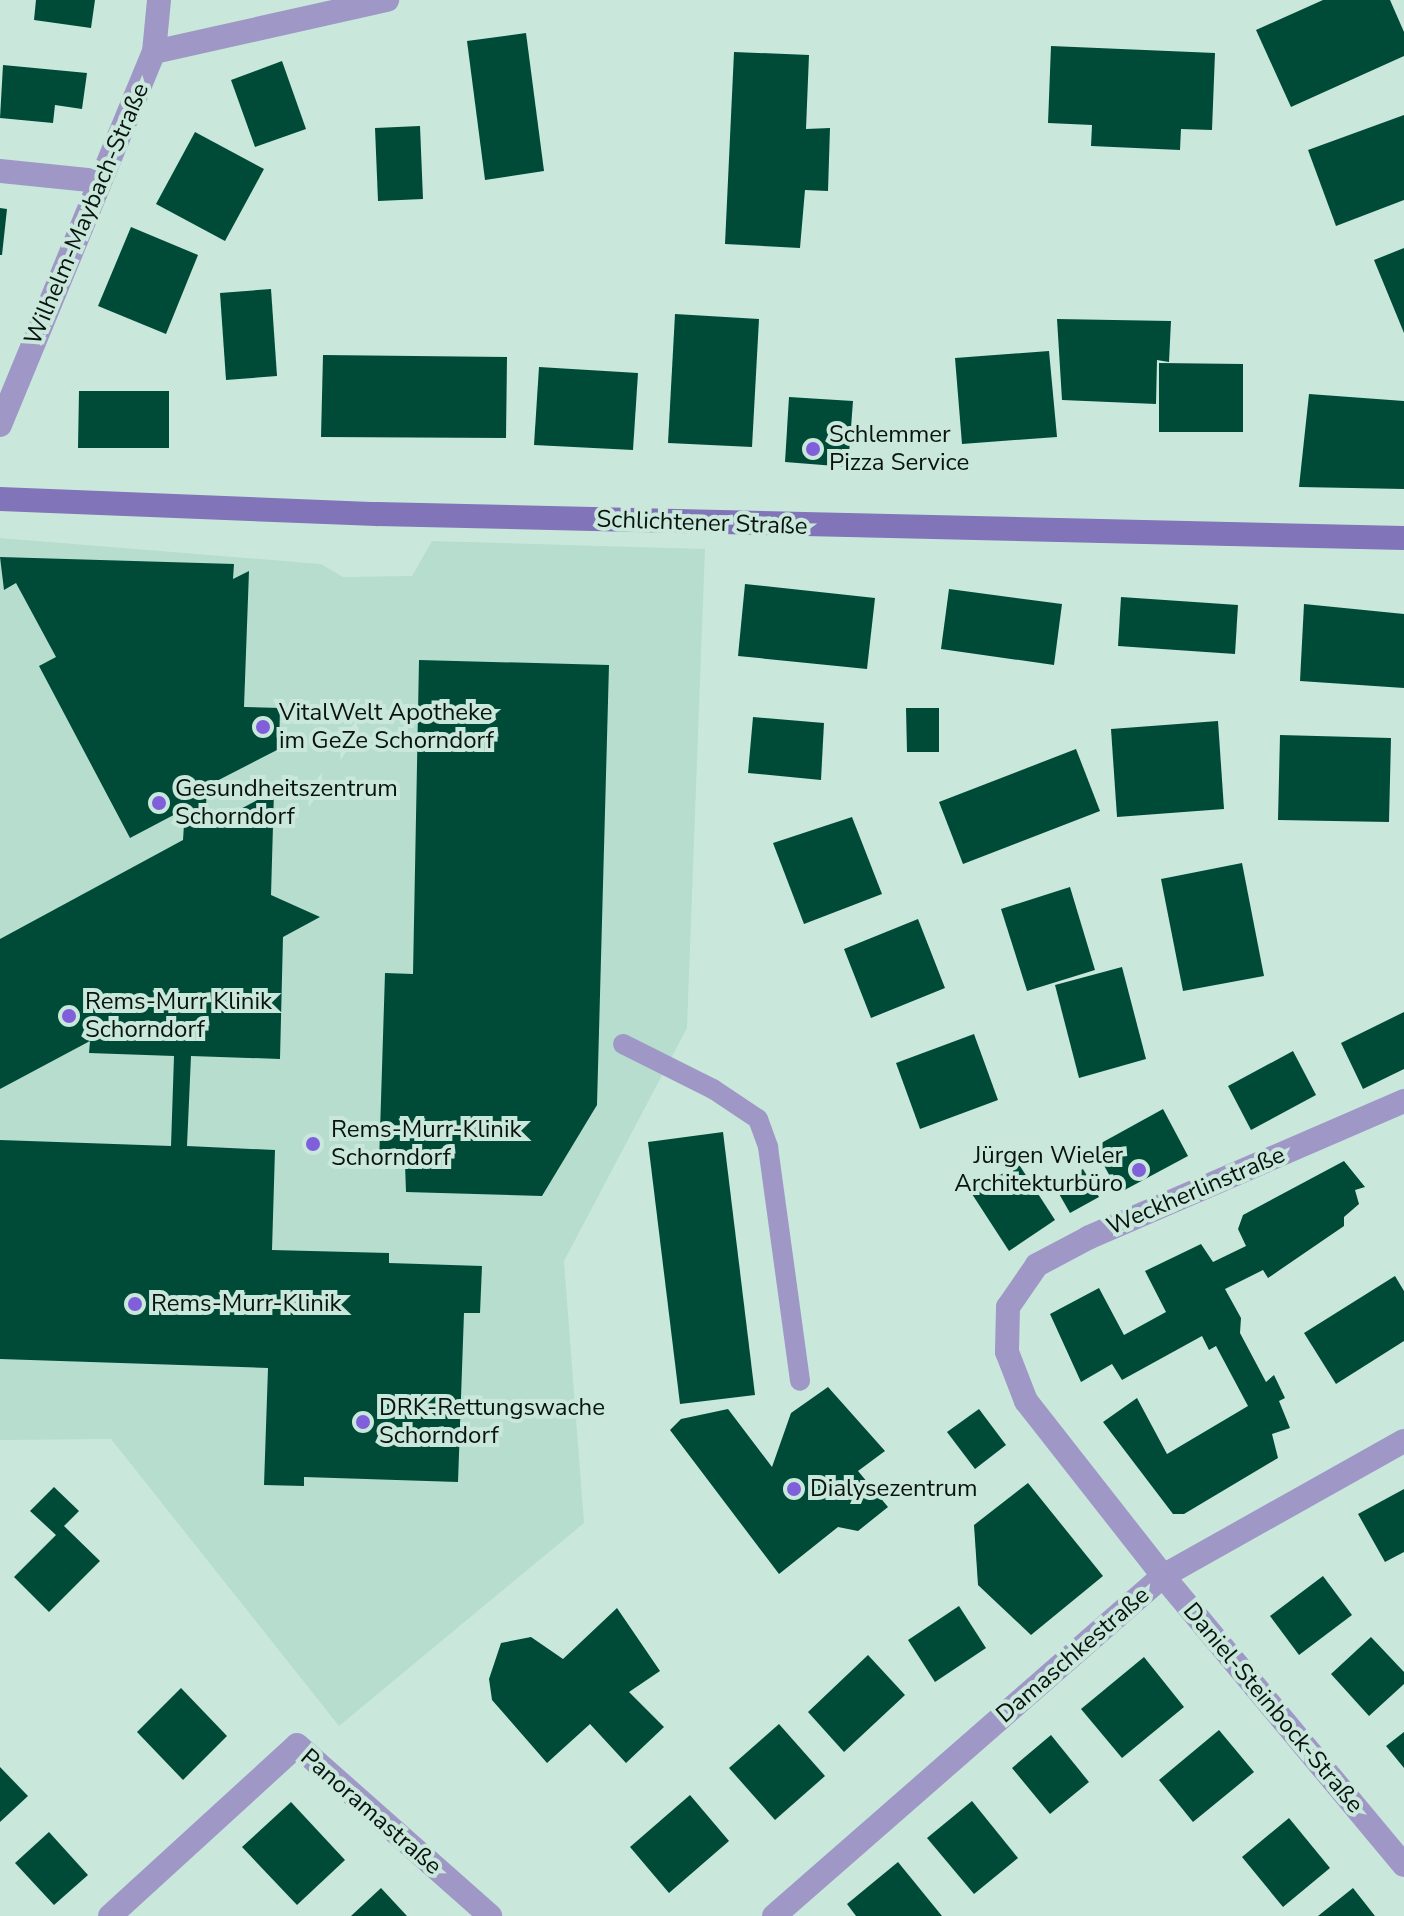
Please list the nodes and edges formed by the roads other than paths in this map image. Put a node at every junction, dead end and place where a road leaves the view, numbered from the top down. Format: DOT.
graph roads {
  1 [pos="159,0"];
  2 [pos="387,0"];
  3 [pos="154,52"];
  4 [pos="0,171"];
  5 [pos="99,181"];
  6 [pos="0,425"];
  7 [pos="0,499"];
  8 [pos="1404,538"];
  9 [pos="623,1044"];
  10 [pos="1404,1101"];
  11 [pos="1008,1307"];
  12 [pos="800,1381"];
  13 [pos="1404,1441"];
  14 [pos="1163,1576"];
  15 [pos="1404,1865"];
  16 [pos="110,1916"];
  17 [pos="490,1916"];
  18 [pos="774,1916"];
  1 -- 3 [label="street, Wilhelm-Maybach-Straße"];
  2 -- 3 [label="street"];
  3 -- 5 [label="street, Wilhelm-Maybach-Straße"];
  4 -- 5 [label="street"];
  5 -- 6 [label="street, Wilhelm-Maybach-Straße"];
  7 -- 8 [label="main road, Schlichtener Straße"];
  9 -- 12 [label="lane"];
  10 -- 11 [label="street, Weckherlinstraße"];
  11 -- 14 [label="street, Daniel-Steinbock-Straße"];
  13 -- 14 [label="street, Damaschkestraße"];
  14 -- 15 [label="street, Daniel-Steinbock-Straße"];
  14 -- 18 [label="street, Damaschkestraße"];
  16 -- 17 [label="street, Panoramastraße"];
}
